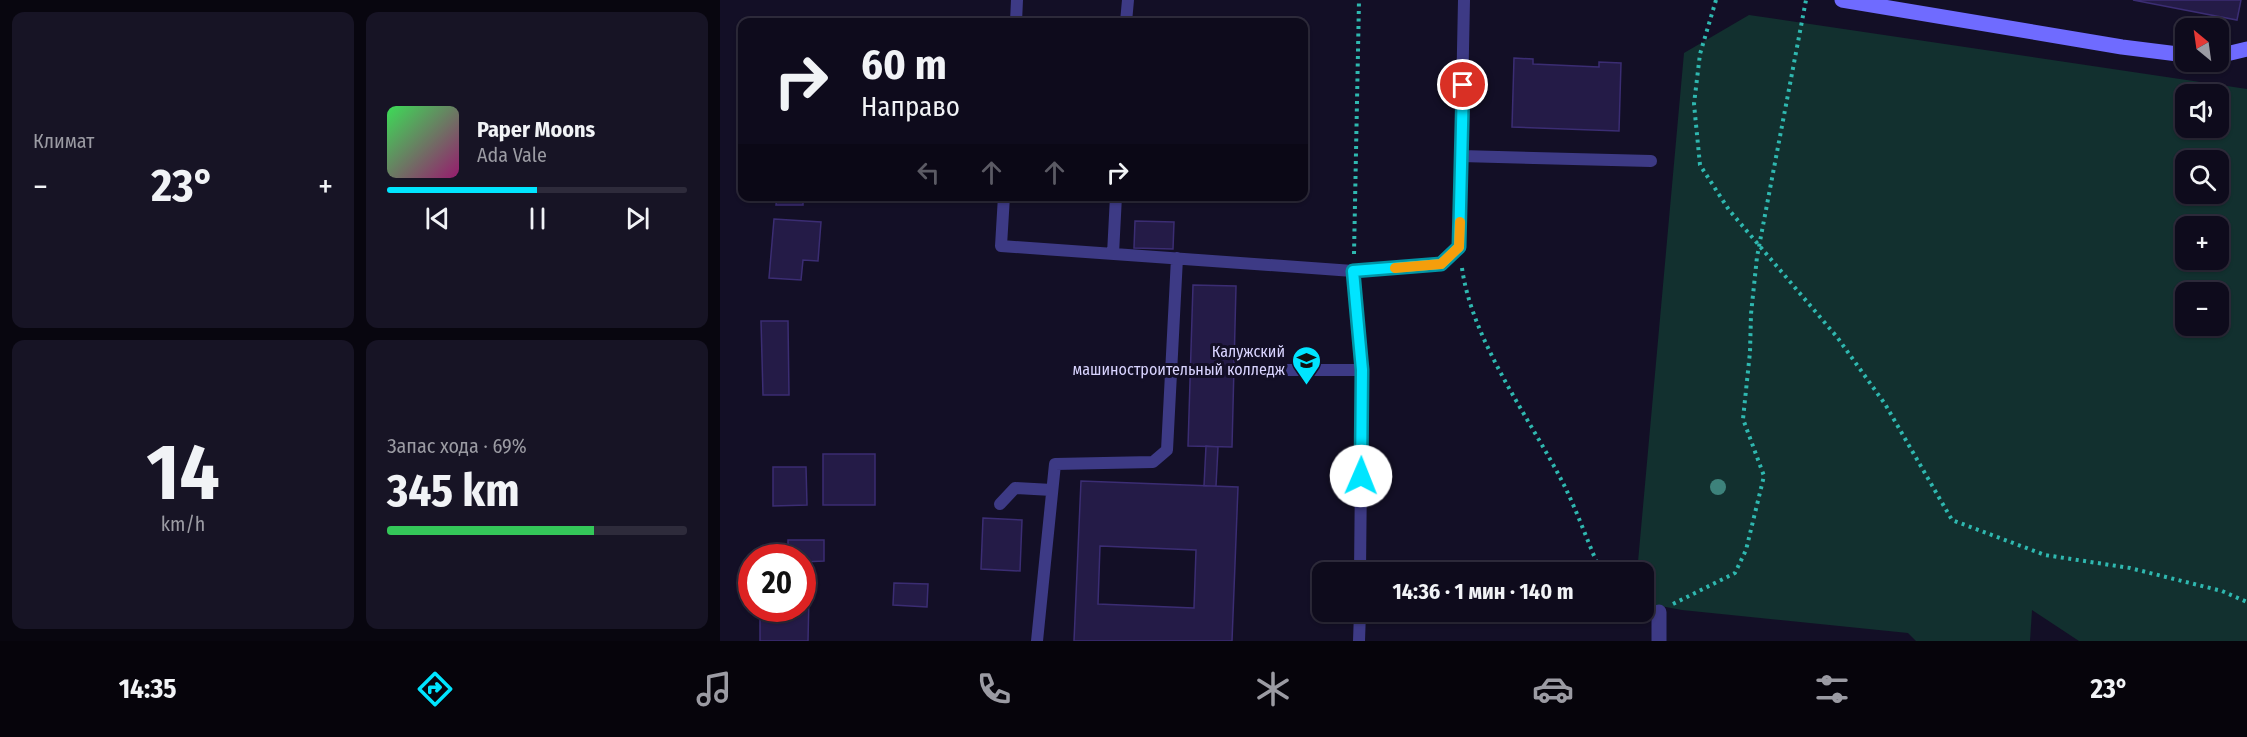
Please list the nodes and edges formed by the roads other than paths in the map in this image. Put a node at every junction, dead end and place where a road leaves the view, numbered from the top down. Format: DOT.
graph roads {
  1 [pos="1017,0"];
  2 [pos="1128,0"];
  3 [pos="1464,0"];
  4 [pos="1842,0"];
  5 [pos="1016,18"];
  6 [pos="1126,18"];
  7 [pos="2246,50"];
  8 [pos="2175,54"];
  9 [pos="2229,54"];
  10 [pos="1461,156"];
  11 [pos="1651,161"];
  12 [pos="1005,201"];
  13 [pos="1116,201"];
  14 [pos="1113,254"];
  15 [pos="1177,258"];
  16 [pos="1353,271"];
  17 [pos="1278,370"];
  18 [pos="1362,370"];
  19 [pos="1052,490"];
  20 [pos="1000,504"];
  21 [pos="1360,562"];
  22 [pos="1659,612"];
  23 [pos="1360,622"];
  24 [pos="1037,641"];
  25 [pos="1359,641"];
  26 [pos="1659,641"];
  1 -- 5 [label="lane"];
  2 -- 6 [label="lane"];
  3 -- 10 [label="lane"];
  4 -- 8 [label="street"];
  7 -- 9 [label="street"];
  10 -- 11 [label="lane"];
  10 -- 16 [label="lane"];
  12 -- 14 [label="lane"];
  13 -- 14 [label="lane"];
  14 -- 15 [label="lane"];
  15 -- 16 [label="lane"];
  15 -- 19 [label="lane"];
  16 -- 18 [label="lane"];
  17 -- 18 [label="lane"];
  18 -- 21 [label="lane"];
  19 -- 20 [label="lane"];
  19 -- 24 [label="lane"];
  22 -- 26 [label="street"];
  23 -- 25 [label="lane"];
}
